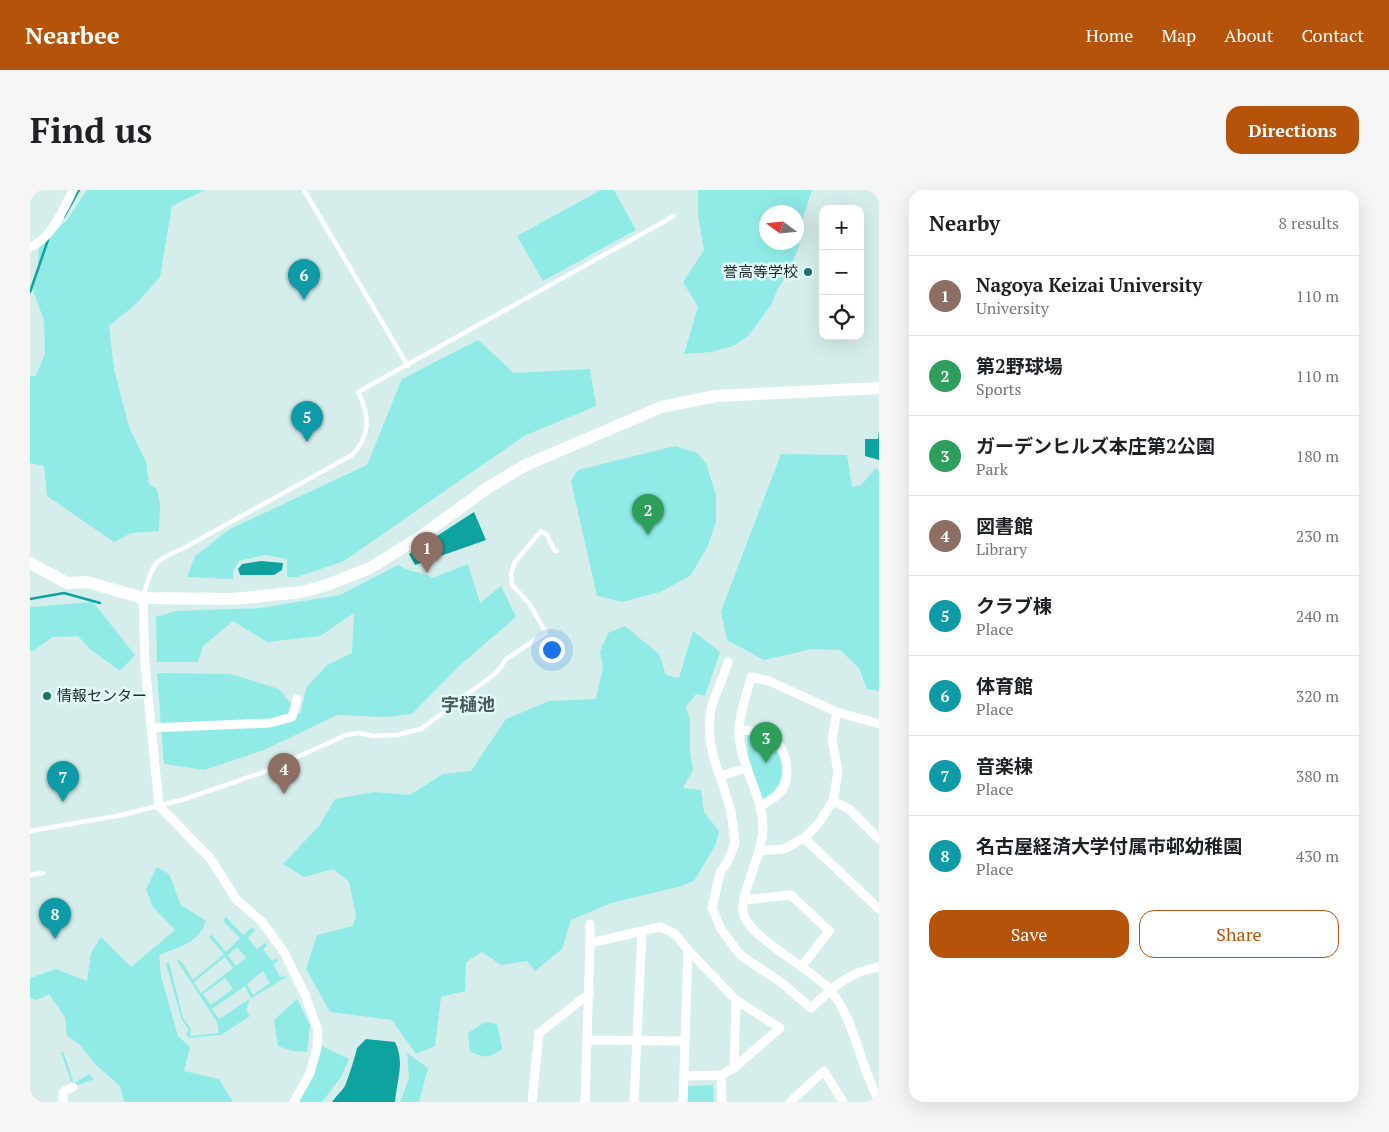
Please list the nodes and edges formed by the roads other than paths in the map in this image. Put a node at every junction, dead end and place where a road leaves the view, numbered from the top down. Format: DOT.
graph roads {
  1 [pos="73,190"];
  2 [pos="304,190"];
  3 [pos="674,216"];
  4 [pos="30,247"];
  5 [pos="408,366"];
  6 [pos="879,388"];
  7 [pos="557,551"];
  8 [pos="30,563"];
  9 [pos="143,598"];
  10 [pos="728,662"];
  11 [pos="297,699"];
  12 [pos="837,712"];
  13 [pos="879,724"];
  14 [pos="151,728"];
  15 [pos="739,729"];
  16 [pos="747,768"];
  17 [pos="720,776"];
  18 [pos="833,801"];
  19 [pos="159,806"];
  20 [pos="760,806"];
  21 [pos="30,831"];
  22 [pos="804,838"];
  23 [pos="879,838"];
  24 [pos="760,851"];
  25 [pos="43,873"];
  26 [pos="30,874"];
  27 [pos="744,900"];
  28 [pos="879,908"];
  29 [pos="590,924"];
  30 [pos="642,931"];
  31 [pos="590,943"];
  32 [pos="688,950"];
  33 [pos="802,966"];
  34 [pos="879,967"];
  35 [pos="830,990"];
  36 [pos="590,993"];
  37 [pos="736,1000"];
  38 [pos="588,1040"];
  39 [pos="636,1040"];
  40 [pos="684,1041"];
  41 [pos="734,1068"];
  42 [pos="722,1075"];
  43 [pos="684,1076"];
  44 [pos="73,1087"];
  45 [pos="879,1098"];
  46 [pos="63,1102"];
  47 [pos="294,1102"];
  48 [pos="532,1102"];
  49 [pos="585,1102"];
  50 [pos="634,1102"];
  51 [pos="683,1102"];
  52 [pos="722,1102"];
  53 [pos="790,1102"];
  54 [pos="843,1102"];
  1 -- 4 [label="street"];
  2 -- 5 [label="lane"];
  3 -- 5 [label="lane"];
  5 -- 9 [label="lane"];
  6 -- 9 [label="street"];
  7 -- 19 [label="lane"];
  8 -- 9 [label="street"];
  9 -- 14 [label="street"];
  10 -- 17 [label="street"];
  11 -- 14 [label="street"];
  12 -- 13 [label="street"];
  12 -- 15 [label="street"];
  12 -- 18 [label="street"];
  14 -- 19 [label="street"];
  15 -- 16 [label="street"];
  15 -- 20 [label="street"];
  16 -- 17 [label="street"];
  16 -- 20 [label="street"];
  17 -- 35 [label="street"];
  18 -- 22 [label="street"];
  18 -- 23 [label="street"];
  19 -- 21 [label="lane"];
  19 -- 47 [label="street"];
  20 -- 24 [label="street"];
  22 -- 24 [label="street"];
  22 -- 28 [label="street"];
  24 -- 27 [label="street"];
  25 -- 26 [label="lane"];
  27 -- 33 [label="street"];
  27 -- 33 [label="street"];
  29 -- 31 [label="street"];
  30 -- 31 [label="street"];
  30 -- 32 [label="street"];
  30 -- 39 [label="street"];
  31 -- 36 [label="street"];
  32 -- 37 [label="street"];
  32 -- 40 [label="street"];
  33 -- 35 [label="street"];
  34 -- 35 [label="street"];
  35 -- 45 [label="street"];
  36 -- 38 [label="street"];
  36 -- 48 [label="street"];
  37 -- 41 [label="street"];
  37 -- 41 [label="street"];
  38 -- 39 [label="street"];
  38 -- 49 [label="street"];
  39 -- 40 [label="street"];
  39 -- 50 [label="street"];
  40 -- 43 [label="street"];
  41 -- 42 [label="street"];
  42 -- 43 [label="street"];
  42 -- 52 [label="street"];
  43 -- 51 [label="street"];
  44 -- 46 [label="street"];
  53 -- 54 [label="street"];
}
